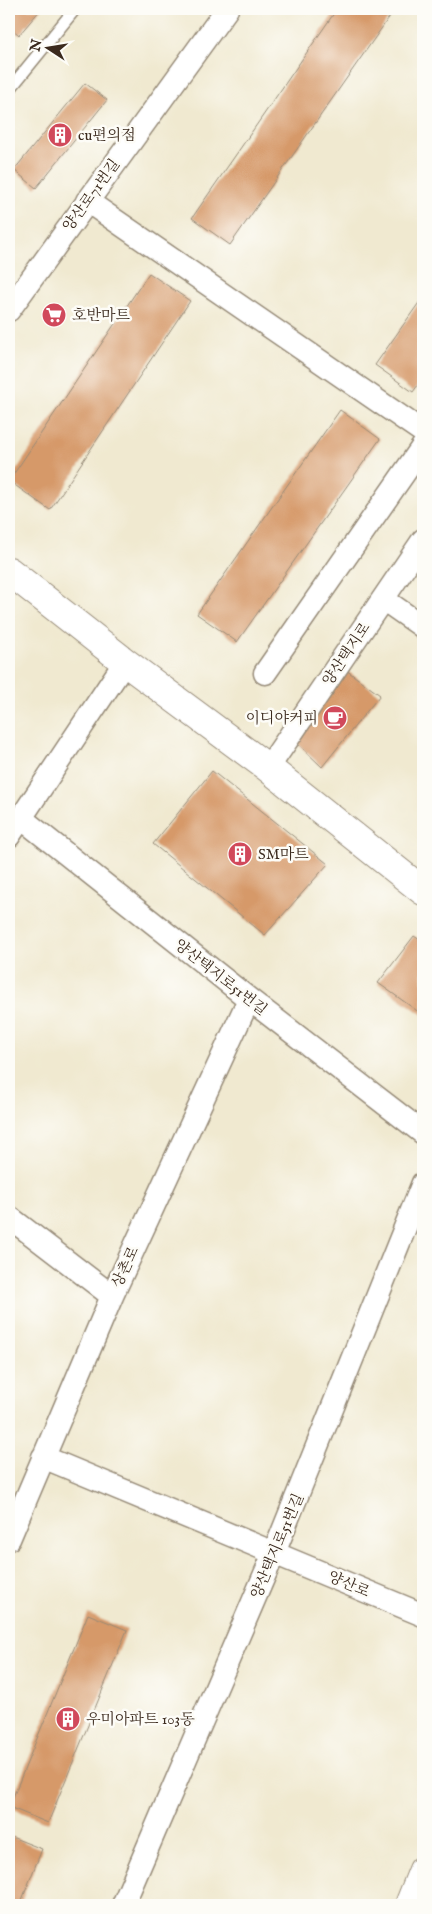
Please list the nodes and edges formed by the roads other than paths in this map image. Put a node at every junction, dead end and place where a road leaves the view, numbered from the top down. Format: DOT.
graph roads {
  1 [pos="75,9"];
  2 [pos="227,9"];
  3 [pos="9,90"];
  4 [pos="87,200"];
  5 [pos="13,295"];
  6 [pos="423,432"];
  7 [pos="423,446"];
  8 [pos="423,540"];
  9 [pos="9,571"];
  10 [pos="383,599"];
  11 [pos="423,627"];
  12 [pos="125,662"];
  13 [pos="265,673"];
  14 [pos="268,768"];
  15 [pos="21,818"];
  16 [pos="9,836"];
  17 [pos="423,891"];
  18 [pos="249,999"];
  19 [pos="423,1133"];
  20 [pos="423,1183"];
  21 [pos="9,1217"];
  22 [pos="112,1296"];
  23 [pos="43,1457"];
  24 [pos="9,1539"];
  25 [pos="274,1553"];
  26 [pos="423,1615"];
  27 [pos="423,1870"];
  28 [pos="123,1905"];
  29 [pos="410,1905"];
  1 -- 3 [label="lane"];
  2 -- 4 [label="street, 양산로71번길"];
  4 -- 5 [label="street, 양산로71번길"];
  4 -- 6 [label="street"];
  7 -- 13 [label="street"];
  8 -- 10 [label="street, 양산택지로"];
  9 -- 12 [label="street"];
  10 -- 11 [label="street"];
  10 -- 14 [label="street, 양산택지로"];
  12 -- 14 [label="street"];
  12 -- 15 [label="street"];
  14 -- 17 [label="street"];
  15 -- 16 [label="street"];
  15 -- 18 [label="street, 양산택지로51번길"];
  18 -- 19 [label="street, 양산택지로51번길"];
  18 -- 22 [label="street, 상촌로"];
  20 -- 25 [label="street, 양산택지로51번길"];
  21 -- 22 [label="street"];
  22 -- 23 [label="street, 상촌로"];
  23 -- 24 [label="street, 상촌로"];
  23 -- 25 [label="street, 양산로"];
  25 -- 26 [label="street, 양산로"];
  25 -- 28 [label="street, 양산택지로51번길"];
  27 -- 29 [label="street"];
}
